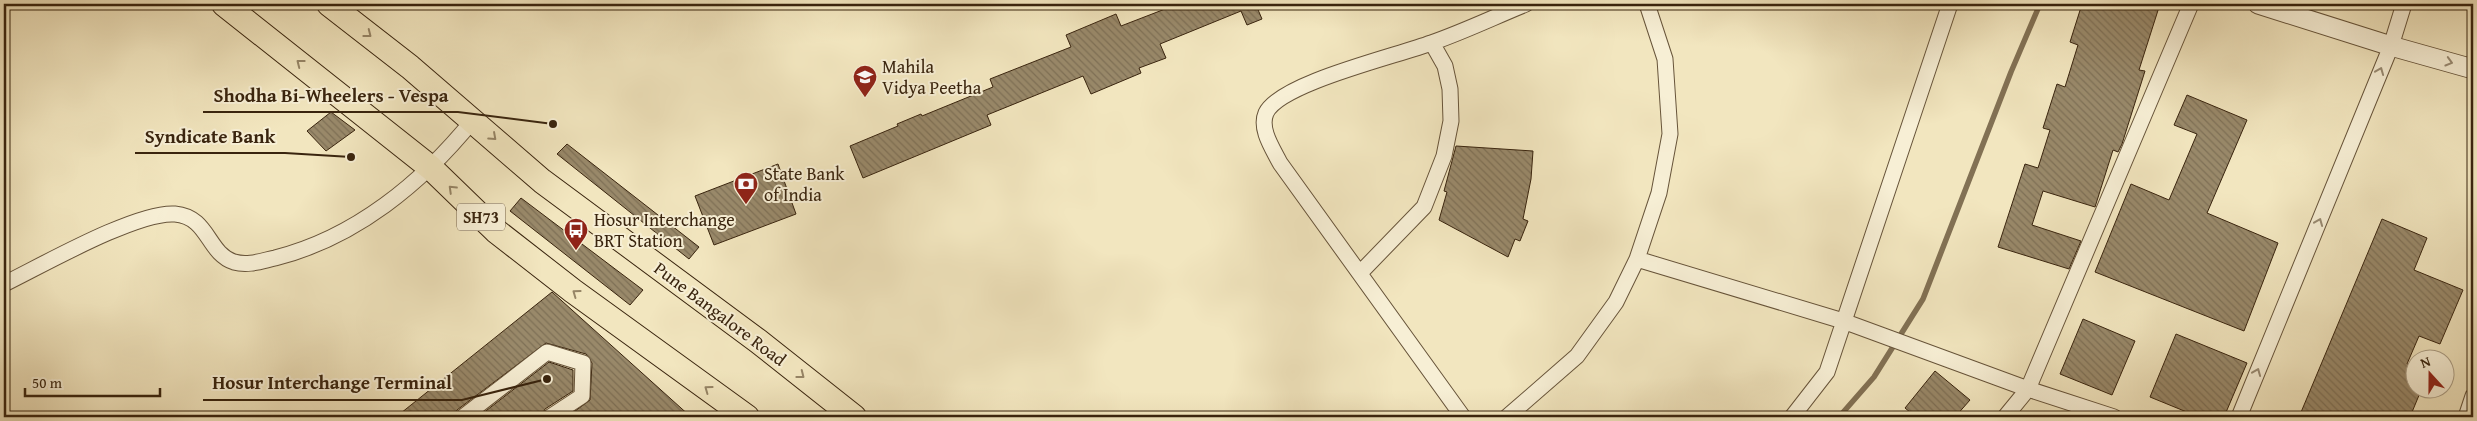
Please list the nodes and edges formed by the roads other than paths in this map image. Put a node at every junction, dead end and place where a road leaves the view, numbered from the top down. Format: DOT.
graph roads {
  1 [pos="224,4"];
  2 [pos="329,4"];
  3 [pos="1526,4"];
  4 [pos="1647,4"];
  5 [pos="1950,4"];
  6 [pos="2191,4"];
  7 [pos="2258,4"];
  8 [pos="2404,4"];
  9 [pos="1432,43"];
  10 [pos="2391,46"];
  11 [pos="2473,69"];
  12 [pos="473,120"];
  13 [pos="431,168"];
  14 [pos="1637,259"];
  15 [pos="1361,272"];
  16 [pos="4,284"];
  17 [pos="1843,321"];
  18 [pos="2028,389"];
  19 [pos="2473,396"];
  20 [pos="463,417"];
  21 [pos="550,417"];
  22 [pos="747,417"];
  23 [pos="854,417"];
  24 [pos="1463,417"];
  25 [pos="1507,417"];
  26 [pos="1792,417"];
  27 [pos="2005,417"];
  28 [pos="2114,417"];
  29 [pos="2238,417"];
  30 [pos="2466,417"];
  13 -- 1 [label="main road, SH73, one-way"];
  2 -- 12 [label="main road, Pune Bangalore Road, one-way"];
  3 -- 9 [label="street"];
  4 -- 14 [label="street"];
  5 -- 17 [label="street"];
  6 -- 18 [label="street"];
  7 -- 10 [label="street"];
  8 -- 10 [label="street"];
  9 -- 15 [label="street"];
  9 -- 15 [label="street"];
  10 -- 11 [label="street, one-way"];
  29 -- 10 [label="street, one-way"];
  12 -- 13 [label="street"];
  12 -- 23 [label="main road, Pune Bangalore Road, one-way"];
  13 -- 16 [label="street"];
  22 -- 13 [label="main road, SH73, one-way"];
  14 -- 17 [label="street"];
  14 -- 25 [label="street"];
  15 -- 24 [label="street"];
  17 -- 18 [label="street"];
  17 -- 26 [label="street"];
  18 -- 27 [label="street"];
  18 -- 28 [label="street"];
  19 -- 30 [label="street"];
  20 -- 21 [label="street"];
}
